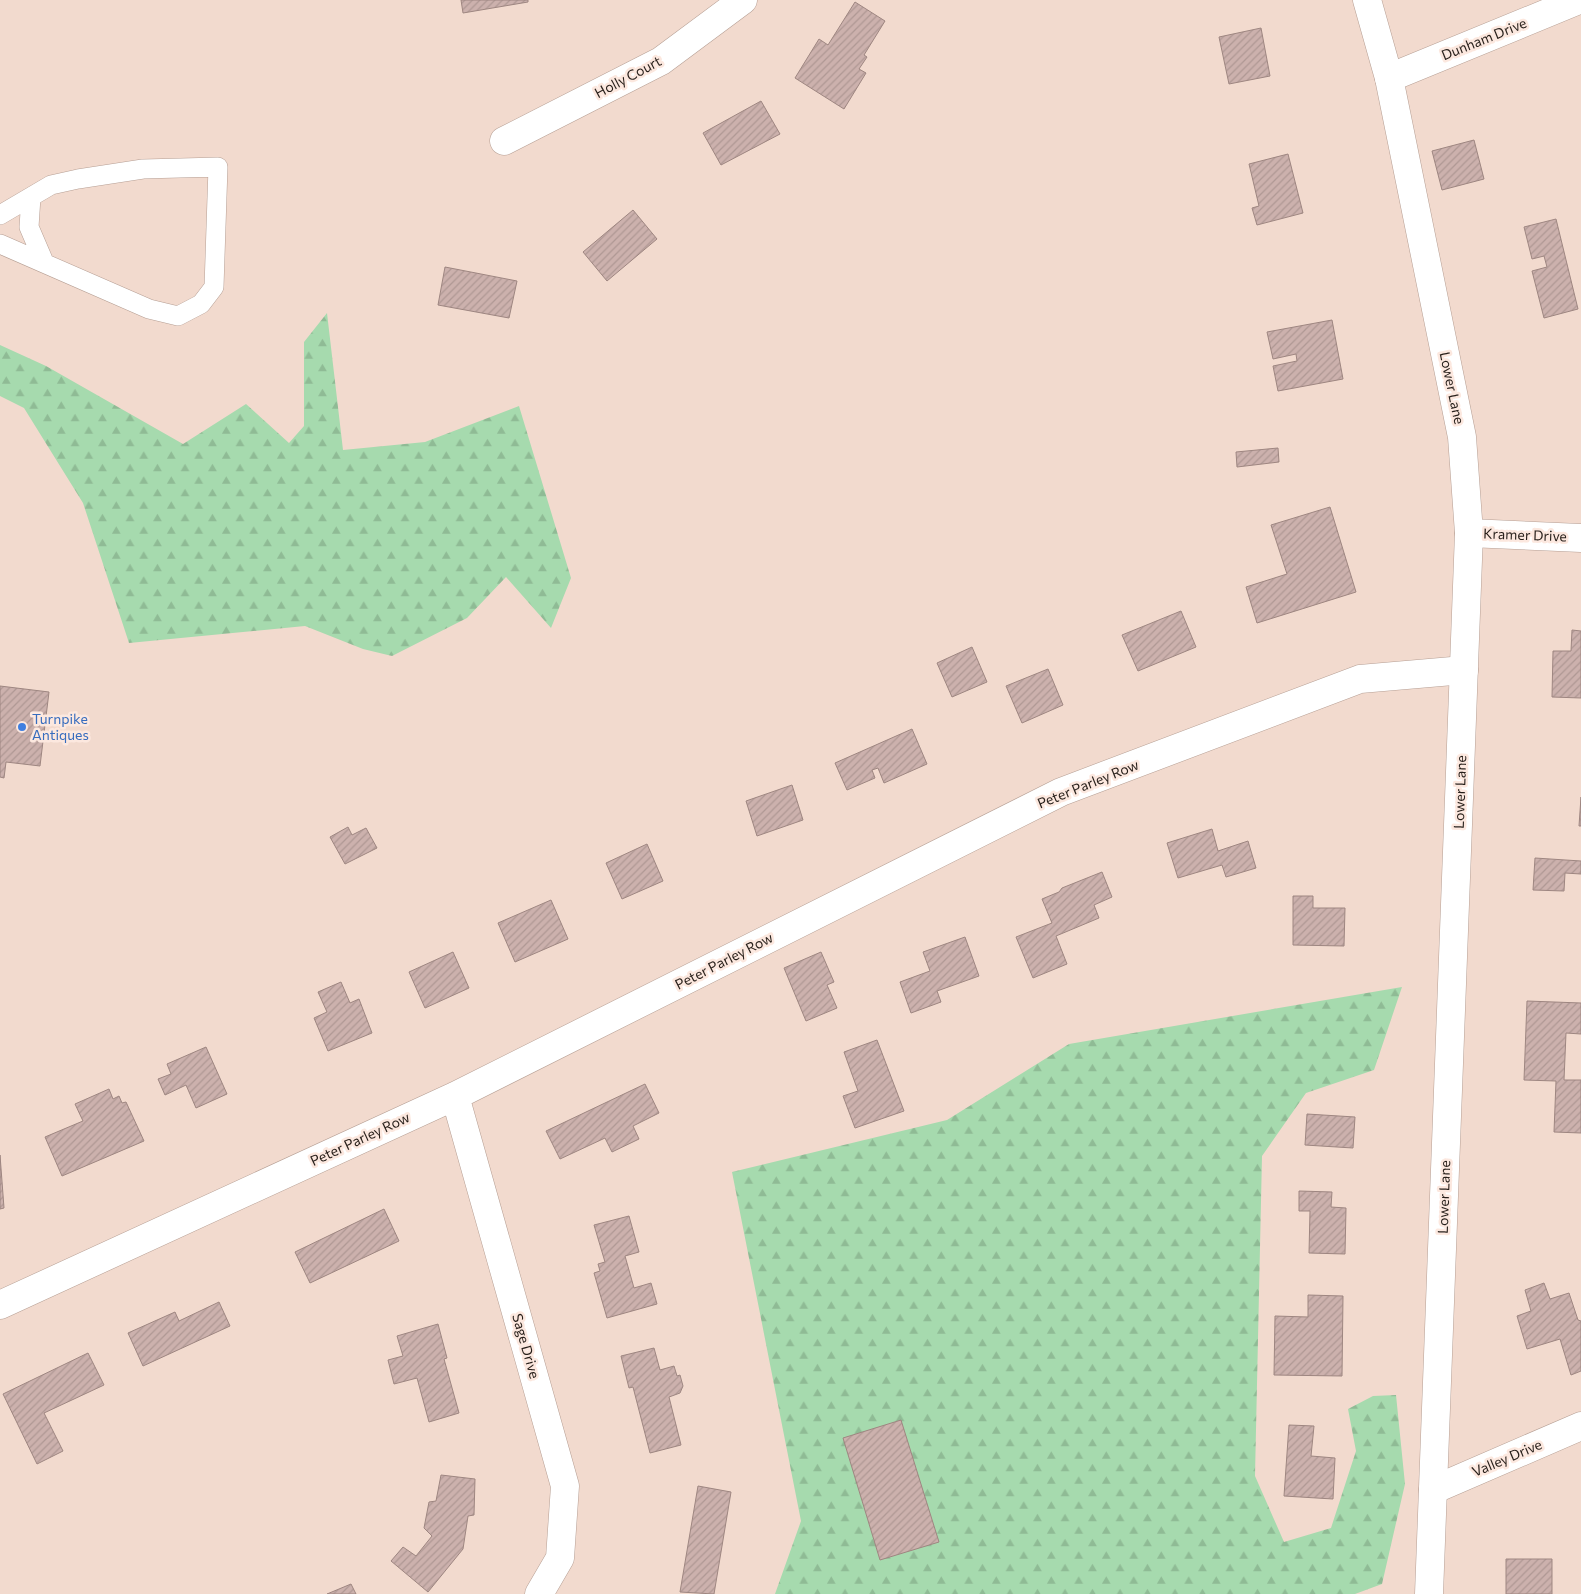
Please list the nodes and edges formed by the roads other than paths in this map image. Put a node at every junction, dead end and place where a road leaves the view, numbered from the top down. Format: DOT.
graph roads {
  1 [pos="743,0"];
  2 [pos="1367,0"];
  3 [pos="1579,0"];
  4 [pos="1389,78"];
  5 [pos="504,141"];
  6 [pos="31,197"];
  7 [pos="0,215"];
  8 [pos="0,244"];
  9 [pos="44,262"];
  10 [pos="1469,533"];
  11 [pos="1581,538"];
  12 [pos="1464,670"];
  13 [pos="455,1096"];
  14 [pos="0,1305"];
  15 [pos="1581,1426"];
  16 [pos="1433,1490"];
  17 [pos="539,1594"];
  18 [pos="1429,1594"];
  1 -- 5 [label="street, Holly Court"];
  2 -- 4 [label="street, Lower Lane"];
  3 -- 4 [label="street, Dunham Drive"];
  4 -- 10 [label="street, Lower Lane"];
  6 -- 7 [label="lane"];
  6 -- 9 [label="lane"];
  6 -- 9 [label="lane"];
  8 -- 9 [label="lane"];
  10 -- 11 [label="street, Kramer Drive"];
  10 -- 12 [label="street, Lower Lane"];
  12 -- 13 [label="street, Peter Parley Row"];
  12 -- 16 [label="street, Lower Lane"];
  13 -- 14 [label="street, Peter Parley Row"];
  13 -- 17 [label="street, Sage Drive"];
  15 -- 16 [label="street, Valley Drive"];
  16 -- 18 [label="street, Lower Lane"];
}
